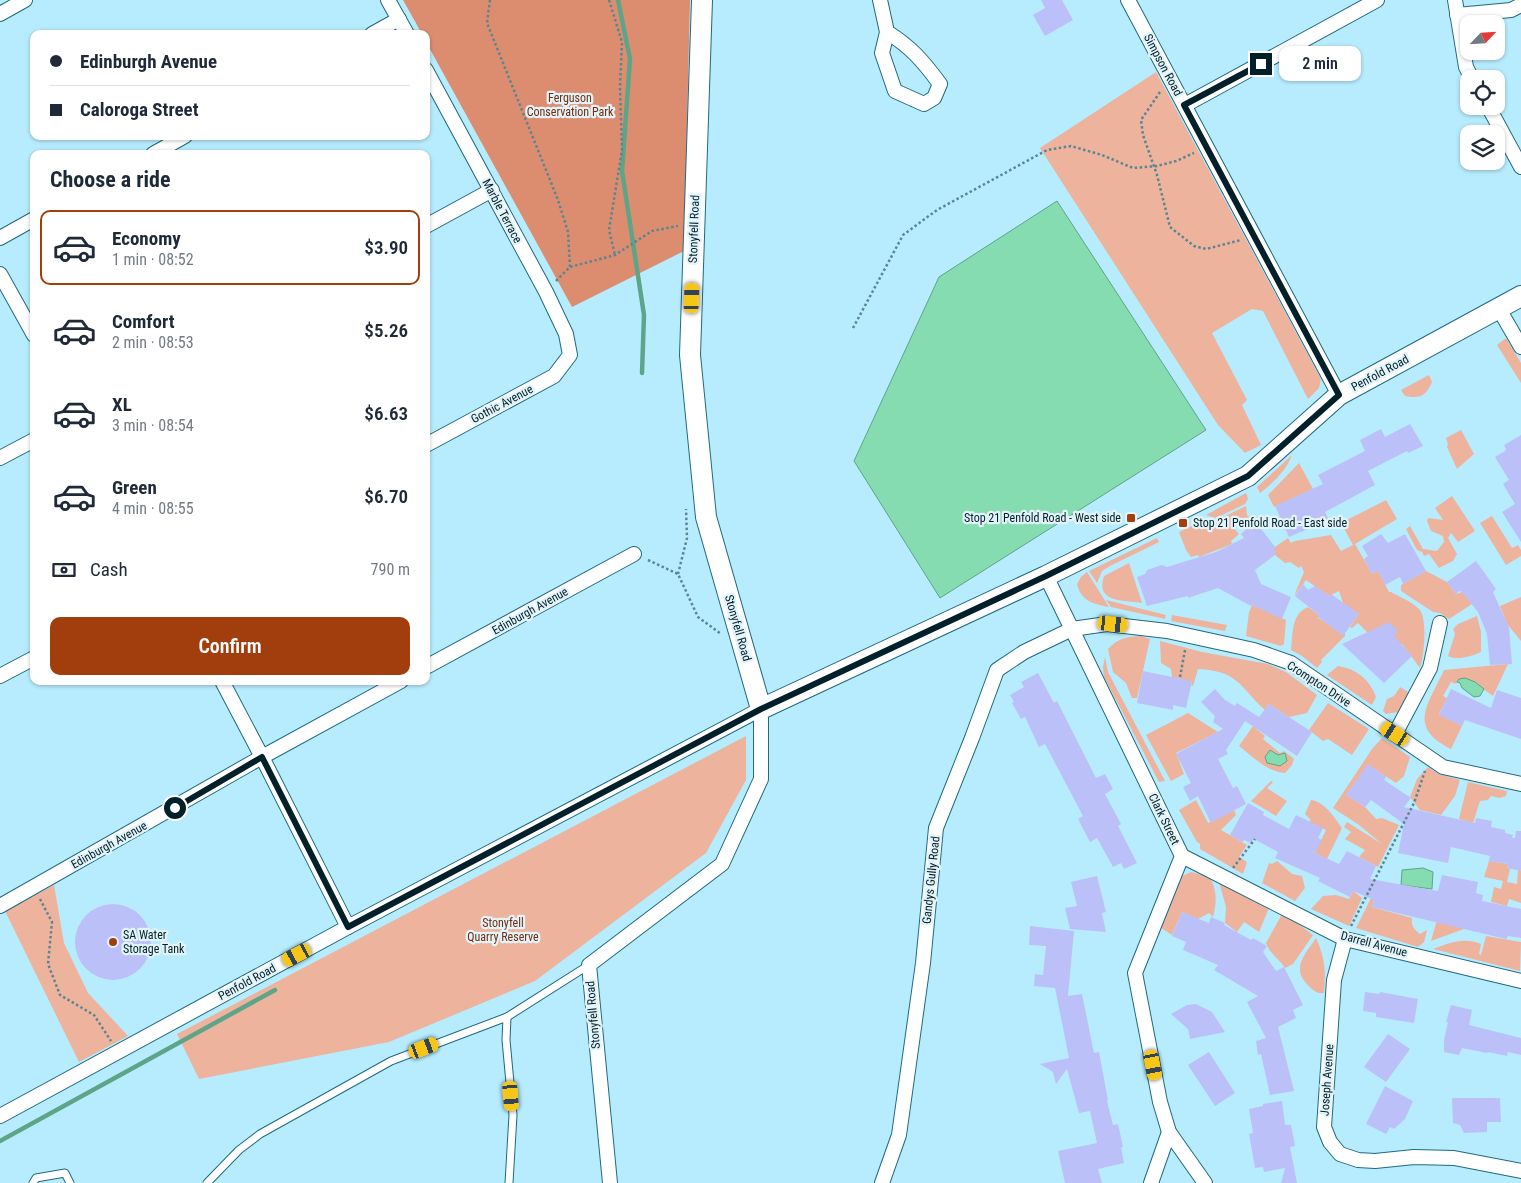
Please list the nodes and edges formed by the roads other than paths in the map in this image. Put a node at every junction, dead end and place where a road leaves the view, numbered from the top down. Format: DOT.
graph roads {
  1 [pos="25,0"];
  2 [pos="388,0"];
  3 [pos="702,0"];
  4 [pos="880,0"];
  5 [pos="1128,0"];
  6 [pos="1377,0"];
  7 [pos="1455,0"];
  8 [pos="1521,4"];
  9 [pos="0,14"];
  10 [pos="1457,15"];
  11 [pos="399,19"];
  12 [pos="379,30"];
  13 [pos="405,30"];
  14 [pos="887,32"];
  15 [pos="1468,70"];
  16 [pos="430,77"];
  17 [pos="1184,105"];
  18 [pos="1493,115"];
  19 [pos="178,140"];
  20 [pos="160,150"];
  21 [pos="1521,167"];
  22 [pos="492,190"];
  23 [pos="30,221"];
  24 [pos="430,224"];
  25 [pos="0,238"];
  26 [pos="0,274"];
  27 [pos="1521,296"];
  28 [pos="1499,309"];
  29 [pos="30,328"];
  30 [pos="1521,347"];
  31 [pos="570,355"];
  32 [pos="1339,395"];
  33 [pos="30,442"];
  34 [pos="430,443"];
  35 [pos="0,458"];
  36 [pos="634,554"];
  37 [pos="1046,576"];
  38 [pos="1440,623"];
  39 [pos="1072,628"];
  40 [pos="30,660"];
  41 [pos="430,666"];
  42 [pos="0,676"];
  43 [pos="224,685"];
  44 [pos="394,685"];
  45 [pos="761,709"];
  46 [pos="1395,734"];
  47 [pos="262,757"];
  48 [pos="1521,784"];
  49 [pos="1182,856"];
  50 [pos="0,906"];
  51 [pos="348,927"];
  52 [pos="1345,939"];
  53 [pos="589,965"];
  54 [pos="1521,981"];
  55 [pos="507,1017"];
  56 [pos="0,1116"];
  57 [pos="1170,1132"];
  58 [pos="1521,1171"];
  59 [pos="33,1183"];
  60 [pos="70,1183"];
  61 [pos="207,1183"];
  62 [pos="508,1183"];
  63 [pos="610,1183"];
  64 [pos="882,1183"];
  65 [pos="1152,1183"];
  66 [pos="1205,1183"];
  1 -- 9 [label="street"];
  2 -- 11 [label="street"];
  3 -- 45 [label="street, Stonyfell Road"];
  4 -- 14 [label="street"];
  5 -- 17 [label="street, Simpson Road"];
  6 -- 17 [label="street"];
  7 -- 10 [label="street"];
  8 -- 10 [label="street"];
  10 -- 15 [label="street"];
  11 -- 12 [label="street"];
  11 -- 13 [label="street"];
  14 -- 14 [label="street"];
  16 -- 22 [label="street, Marble Terrace"];
  17 -- 32 [label="street, Simpson Road"];
  18 -- 21 [label="street"];
  19 -- 20 [label="street"];
  22 -- 24 [label="street"];
  22 -- 31 [label="street, Marble Terrace"];
  23 -- 25 [label="street"];
  26 -- 29 [label="street"];
  27 -- 28 [label="street, Penfold Road"];
  28 -- 30 [label="street"];
  28 -- 32 [label="street, Penfold Road"];
  31 -- 34 [label="street, Gothic Avenue"];
  32 -- 37 [label="street, Penfold Road"];
  33 -- 35 [label="street"];
  36 -- 41 [label="street, Edinburgh Avenue"];
  37 -- 39 [label="street, Clark Street"];
  37 -- 45 [label="street, Penfold Road"];
  38 -- 46 [label="street"];
  39 -- 46 [label="street, Crompton Drive"];
  39 -- 49 [label="street, Clark Street"];
  39 -- 64 [label="street, Gandys Gully Road"];
  40 -- 42 [label="street"];
  43 -- 47 [label="street"];
  44 -- 47 [label="street, Edinburgh Avenue"];
  45 -- 51 [label="street, Penfold Road"];
  45 -- 53 [label="street, Stonyfell Road"];
  46 -- 48 [label="street, Crompton Drive"];
  47 -- 50 [label="street, Edinburgh Avenue"];
  47 -- 51 [label="street"];
  49 -- 52 [label="street, Darrell Avenue"];
  49 -- 57 [label="street, Clark Street"];
  51 -- 56 [label="street, Penfold Road"];
  52 -- 54 [label="street, Darrell Avenue"];
  52 -- 58 [label="street, Joseph Avenue"];
  53 -- 55 [label="lane"];
  53 -- 63 [label="street, Stonyfell Road"];
  55 -- 61 [label="lane"];
  55 -- 62 [label="lane"];
  57 -- 65 [label="street"];
  57 -- 66 [label="street, Clark Street"];
  59 -- 60 [label="lane"];
}
